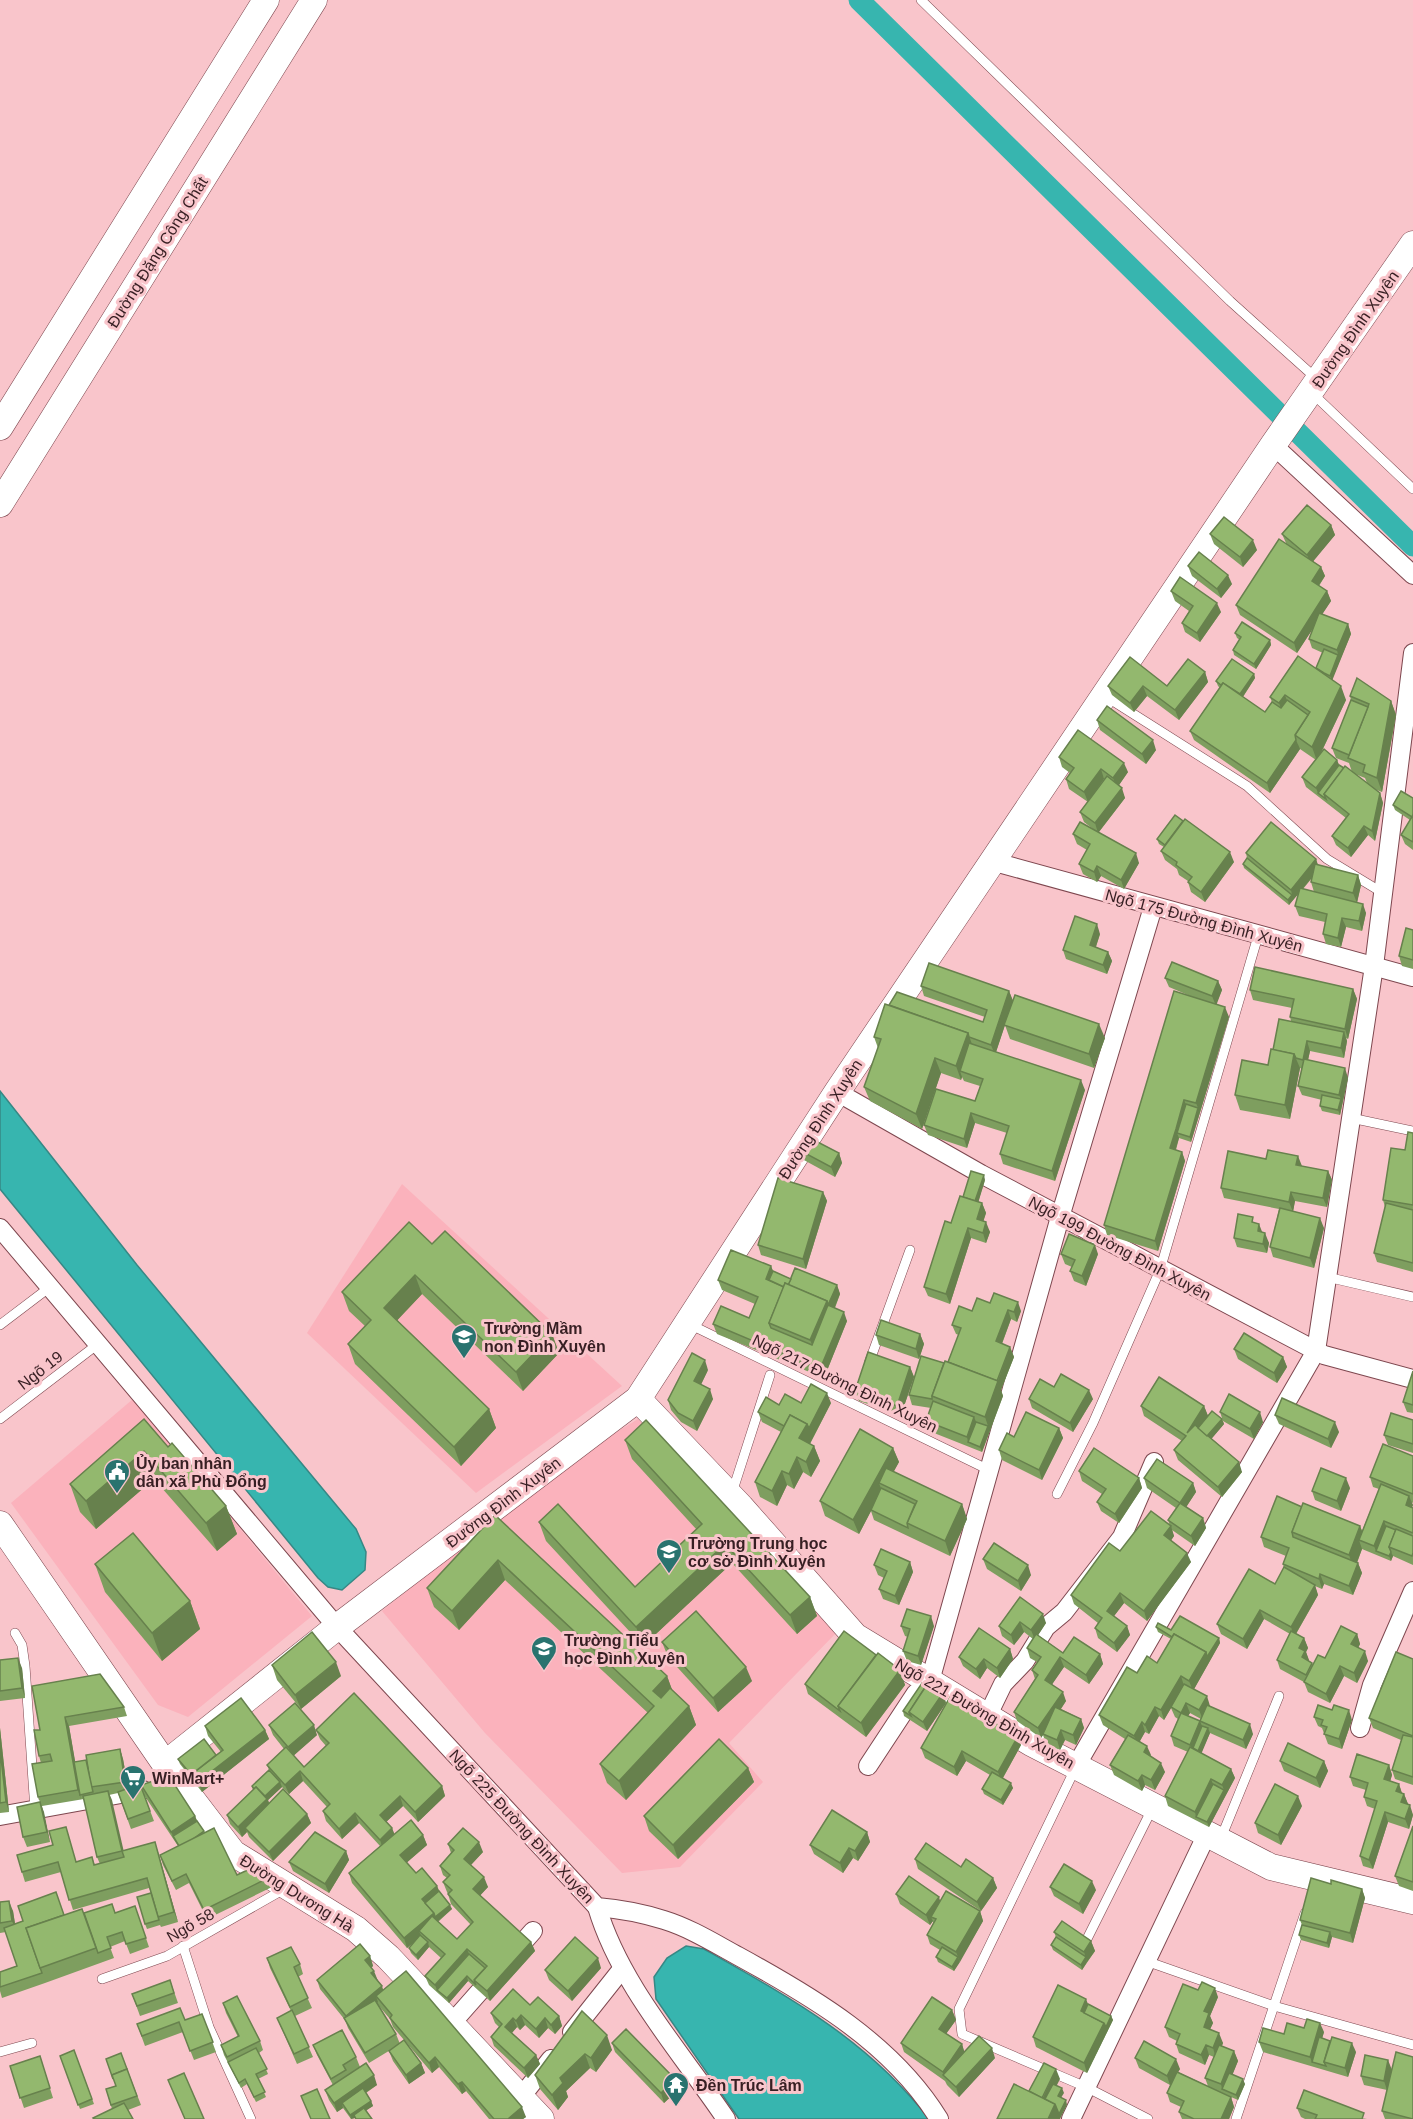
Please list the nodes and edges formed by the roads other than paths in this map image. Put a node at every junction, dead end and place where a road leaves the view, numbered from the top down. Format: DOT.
graph roads {
  1 [pos="266,0"];
  2 [pos="314,0"];
  3 [pos="921,0"];
  4 [pos="1413,244"];
  5 [pos="1309,395"];
  6 [pos="0,427"];
  7 [pos="1276,440"];
  8 [pos="1413,489"];
  9 [pos="0,504"];
  10 [pos="1413,575"];
  11 [pos="1413,653"];
  12 [pos="1106,696"];
  13 [pos="995,862"];
  14 [pos="1383,893"];
  15 [pos="1153,907"];
  16 [pos="1258,936"];
  17 [pos="1374,966"];
  18 [pos="1413,977"];
  19 [pos="837,1092"];
  20 [pos="1351,1118"];
  21 [pos="1413,1131"];
  22 [pos="1060,1217"];
  23 [pos="1,1231"];
  24 [pos="910,1250"];
  25 [pos="1160,1270"];
  26 [pos="1327,1277"];
  27 [pos="50,1287"];
  28 [pos="1413,1298"];
  29 [pos="687,1323"];
  30 [pos="0,1325"];
  31 [pos="98,1344"];
  32 [pos="1316,1351"];
  33 [pos="866,1372"];
  34 [pos="770,1375"];
  35 [pos="1413,1379"];
  36 [pos="858,1394"];
  37 [pos="638,1400"];
  38 [pos="854,1405"];
  39 [pos="0,1419"];
  40 [pos="1154,1461"];
  41 [pos="989,1470"];
  42 [pos="1057,1494"];
  43 [pos="731,1496"];
  44 [pos="0,1524"];
  45 [pos="1413,1591"];
  46 [pos="338,1627"];
  47 [pos="15,1633"];
  48 [pos="928,1680"];
  49 [pos="1280,1696"];
  50 [pos="987,1717"];
  51 [pos="1360,1728"];
  52 [pos="868,1766"];
  53 [pos="1076,1767"];
  54 [pos="172,1773"];
  55 [pos="1154,1806"];
  56 [pos="35,1810"];
  57 [pos="0,1816"];
  58 [pos="1213,1837"];
  59 [pos="288,1887"];
  60 [pos="1313,1887"];
  61 [pos="1413,1901"];
  62 [pos="597,1907"];
  63 [pos="533,1931"];
  64 [pos="1087,1940"];
  65 [pos="183,1946"];
  66 [pos="1146,1961"];
  67 [pos="622,1969"];
  68 [pos="102,1978"];
  69 [pos="1274,2006"];
  70 [pos="452,2024"];
  71 [pos="32,2043"];
  72 [pos="1413,2045"];
  73 [pos="0,2052"];
  74 [pos="1086,2087"];
  75 [pos="521,2097"];
  76 [pos="251,2119"];
  77 [pos="541,2119"];
  78 [pos="726,2119"];
  79 [pos="939,2119"];
  80 [pos="1071,2119"];
  81 [pos="1148,2119"];
  82 [pos="1236,2119"];
  1 -- 6 [label="street"];
  2 -- 9 [label="street, Đường Đặng Công Chất"];
  3 -- 5 [label="lane"];
  4 -- 5 [label="street, Đường Đình Xuyên"];
  5 -- 7 [label="street, Đường Đình Xuyên"];
  5 -- 8 [label="lane"];
  7 -- 10 [label="street"];
  7 -- 12 [label="street, Đường Đình Xuyên"];
  11 -- 14 [label="street"];
  12 -- 13 [label="street, Đường Đình Xuyên"];
  12 -- 14 [label="lane"];
  13 -- 15 [label="street, Ngõ 175 Đường Đình Xuyên"];
  13 -- 19 [label="street, Đường Đình Xuyên"];
  14 -- 17 [label="street"];
  15 -- 16 [label="street, Ngõ 175 Đường Đình Xuyên"];
  15 -- 22 [label="street"];
  16 -- 17 [label="street, Ngõ 175 Đường Đình Xuyên"];
  16 -- 25 [label="lane"];
  17 -- 18 [label="street, Ngõ 175 Đường Đình Xuyên"];
  17 -- 20 [label="street"];
  19 -- 22 [label="street, Ngõ 199 Đường Đình Xuyên"];
  19 -- 29 [label="street, Đường Đình Xuyên"];
  20 -- 21 [label="lane"];
  20 -- 26 [label="street"];
  22 -- 25 [label="street, Ngõ 199 Đường Đình Xuyên"];
  22 -- 41 [label="street"];
  23 -- 27 [label="street, Ngõ 225 Đường Đình Xuyên"];
  24 -- 33 [label="lane"];
  25 -- 32 [label="street, Ngõ 199 Đường Đình Xuyên"];
  25 -- 42 [label="lane"];
  26 -- 28 [label="lane"];
  26 -- 32 [label="street"];
  27 -- 30 [label="lane"];
  27 -- 31 [label="street, Ngõ 225 Đường Đình Xuyên"];
  29 -- 37 [label="street, Đường Đình Xuyên"];
  29 -- 38 [label="lane, Ngõ 217 Đường Đình Xuyên"];
  31 -- 39 [label="lane, Ngõ 19"];
  31 -- 46 [label="street, Ngõ 225 Đường Đình Xuyên"];
  32 -- 35 [label="street, Ngõ 199 Đường Đình Xuyên"];
  32 -- 53 [label="street"];
  34 -- 43 [label="lane"];
  36 -- 38 [label="lane"];
  37 -- 43 [label="street, Ngõ 221 Đường Đình Xuyên"];
  37 -- 46 [label="street, Đường Đình Xuyên"];
  38 -- 41 [label="lane, Ngõ 217 Đường Đình Xuyên"];
  40 -- 50 [label="street"];
  41 -- 48 [label="street"];
  43 -- 48 [label="street, Ngõ 221 Đường Đình Xuyên"];
  44 -- 54 [label="street, Đường Dương Hà"];
  45 -- 51 [label="street"];
  46 -- 54 [label="street, Đường Đình Xuyên"];
  46 -- 62 [label="street, Ngõ 225 Đường Đình Xuyên"];
  47 -- 56 [label="lane"];
  48 -- 50 [label="street, Ngõ 221 Đường Đình Xuyên"];
  48 -- 52 [label="street"];
  49 -- 58 [label="lane"];
  50 -- 53 [label="street, Ngõ 221 Đường Đình Xuyên"];
  53 -- 55 [label="street, Ngõ 221 Đường Đình Xuyên"];
  53 -- 74 [label="lane"];
  54 -- 56 [label="street"];
  54 -- 59 [label="street, Đường Dương Hà"];
  55 -- 58 [label="street, Ngõ 221 Đường Đình Xuyên"];
  55 -- 64 [label="lane"];
  56 -- 57 [label="street"];
  58 -- 60 [label="street, Ngõ 221 Đường Đình Xuyên"];
  58 -- 66 [label="street"];
  59 -- 65 [label="lane, Ngõ 58"];
  59 -- 70 [label="street, Đường Dương Hà"];
  60 -- 61 [label="street, Ngõ 221 Đường Đình Xuyên"];
  60 -- 69 [label="lane"];
  62 -- 67 [label="street"];
  62 -- 79 [label="street, Ngõ 225 Đường Đình Xuyên"];
  63 -- 70 [label="street"];
  65 -- 68 [label="lane, Ngõ 58"];
  65 -- 76 [label="lane"];
  66 -- 69 [label="lane"];
  66 -- 74 [label="street"];
  67 -- 75 [label="street"];
  67 -- 78 [label="street"];
  69 -- 72 [label="lane"];
  69 -- 82 [label="lane"];
  70 -- 75 [label="street, Đường Dương Hà"];
  71 -- 73 [label="lane"];
  74 -- 80 [label="street"];
  74 -- 81 [label="lane"];
  75 -- 77 [label="street, Đường Dương Hà"];
}
